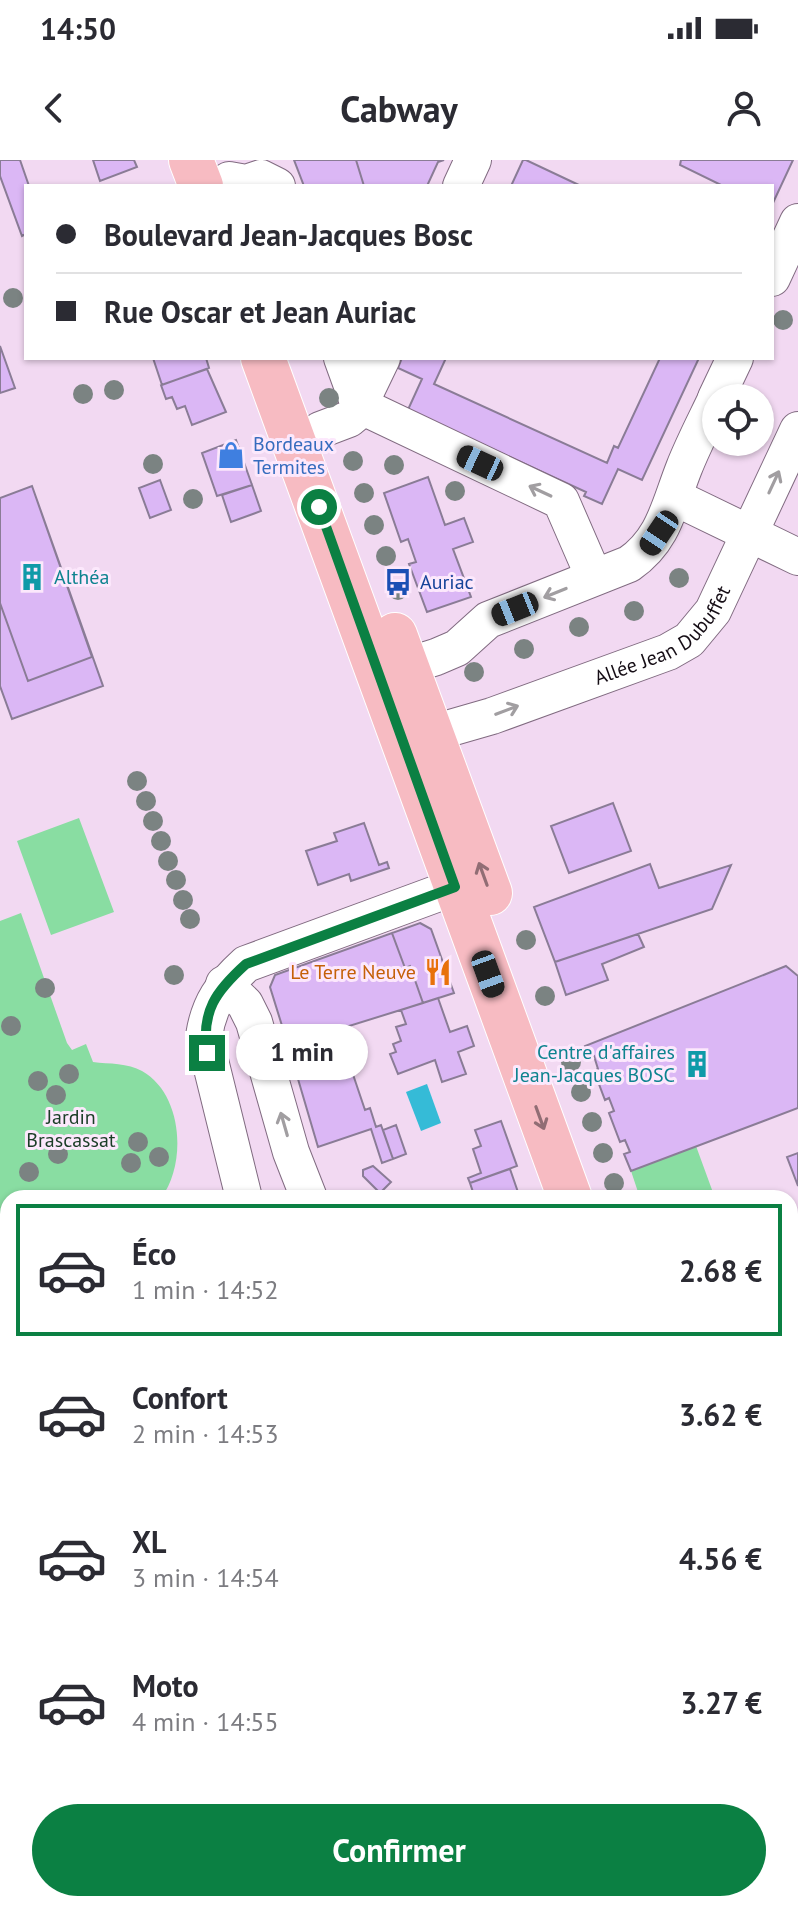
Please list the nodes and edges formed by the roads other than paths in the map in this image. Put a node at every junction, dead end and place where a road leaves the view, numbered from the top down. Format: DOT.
graph roads {
  1 [pos="473,160"];
  2 [pos="215,174"];
  3 [pos="273,184"];
  4 [pos="462,184"];
  5 [pos="798,222"];
  6 [pos="774,274"];
  7 [pos="264,360"];
  8 [pos="295,360"];
  9 [pos="343,360"];
  10 [pos="381,360"];
  11 [pos="734,360"];
  12 [pos="723,384"];
  13 [pos="359,405"];
  14 [pos="702,428"];
  15 [pos="320,430"];
  16 [pos="798,430"];
  17 [pos="674,497"];
  18 [pos="749,534"];
  19 [pos="798,557"];
  20 [pos="594,577"];
  21 [pos="360,620"];
  22 [pos="403,656"];
  23 [pos="433,733"];
  24 [pos="455,887"];
  25 [pos="224,984"];
  26 [pos="242,1190"];
  27 [pos="306,1190"];
  28 [pos="567,1190"];
  29 [pos="597,1190"];
  1 -- 4 [label="street"];
  2 -- 3 [label="street"];
  5 -- 6 [label="street"];
  7 -- 21 [label="main road"];
  8 -- 15 [label="main road"];
  9 -- 13 [label="street"];
  10 -- 13 [label="street"];
  11 -- 12 [label="street"];
  13 -- 15 [label="street"];
  20 -- 13 [label="street, one-way"];
  14 -- 17 [label="street"];
  15 -- 22 [label="main road"];
  18 -- 16 [label="street, Allée Jean Dubuffet, one-way"];
  17 -- 18 [label="street"];
  17 -- 20 [label="street"];
  18 -- 19 [label="street"];
  23 -- 18 [label="street, Allée Jean Dubuffet, one-way"];
  20 -- 22 [label="street, one-way"];
  21 -- 23 [label="street"];
  21 -- 24 [label="main road"];
  22 -- 23 [label="main road"];
  29 -- 23 [label="main road, one-way"];
  24 -- 25 [label="street"];
  24 -- 28 [label="main road, one-way"];
  25 -- 26 [label="street"];
  27 -- 25 [label="street, one-way"];
}
